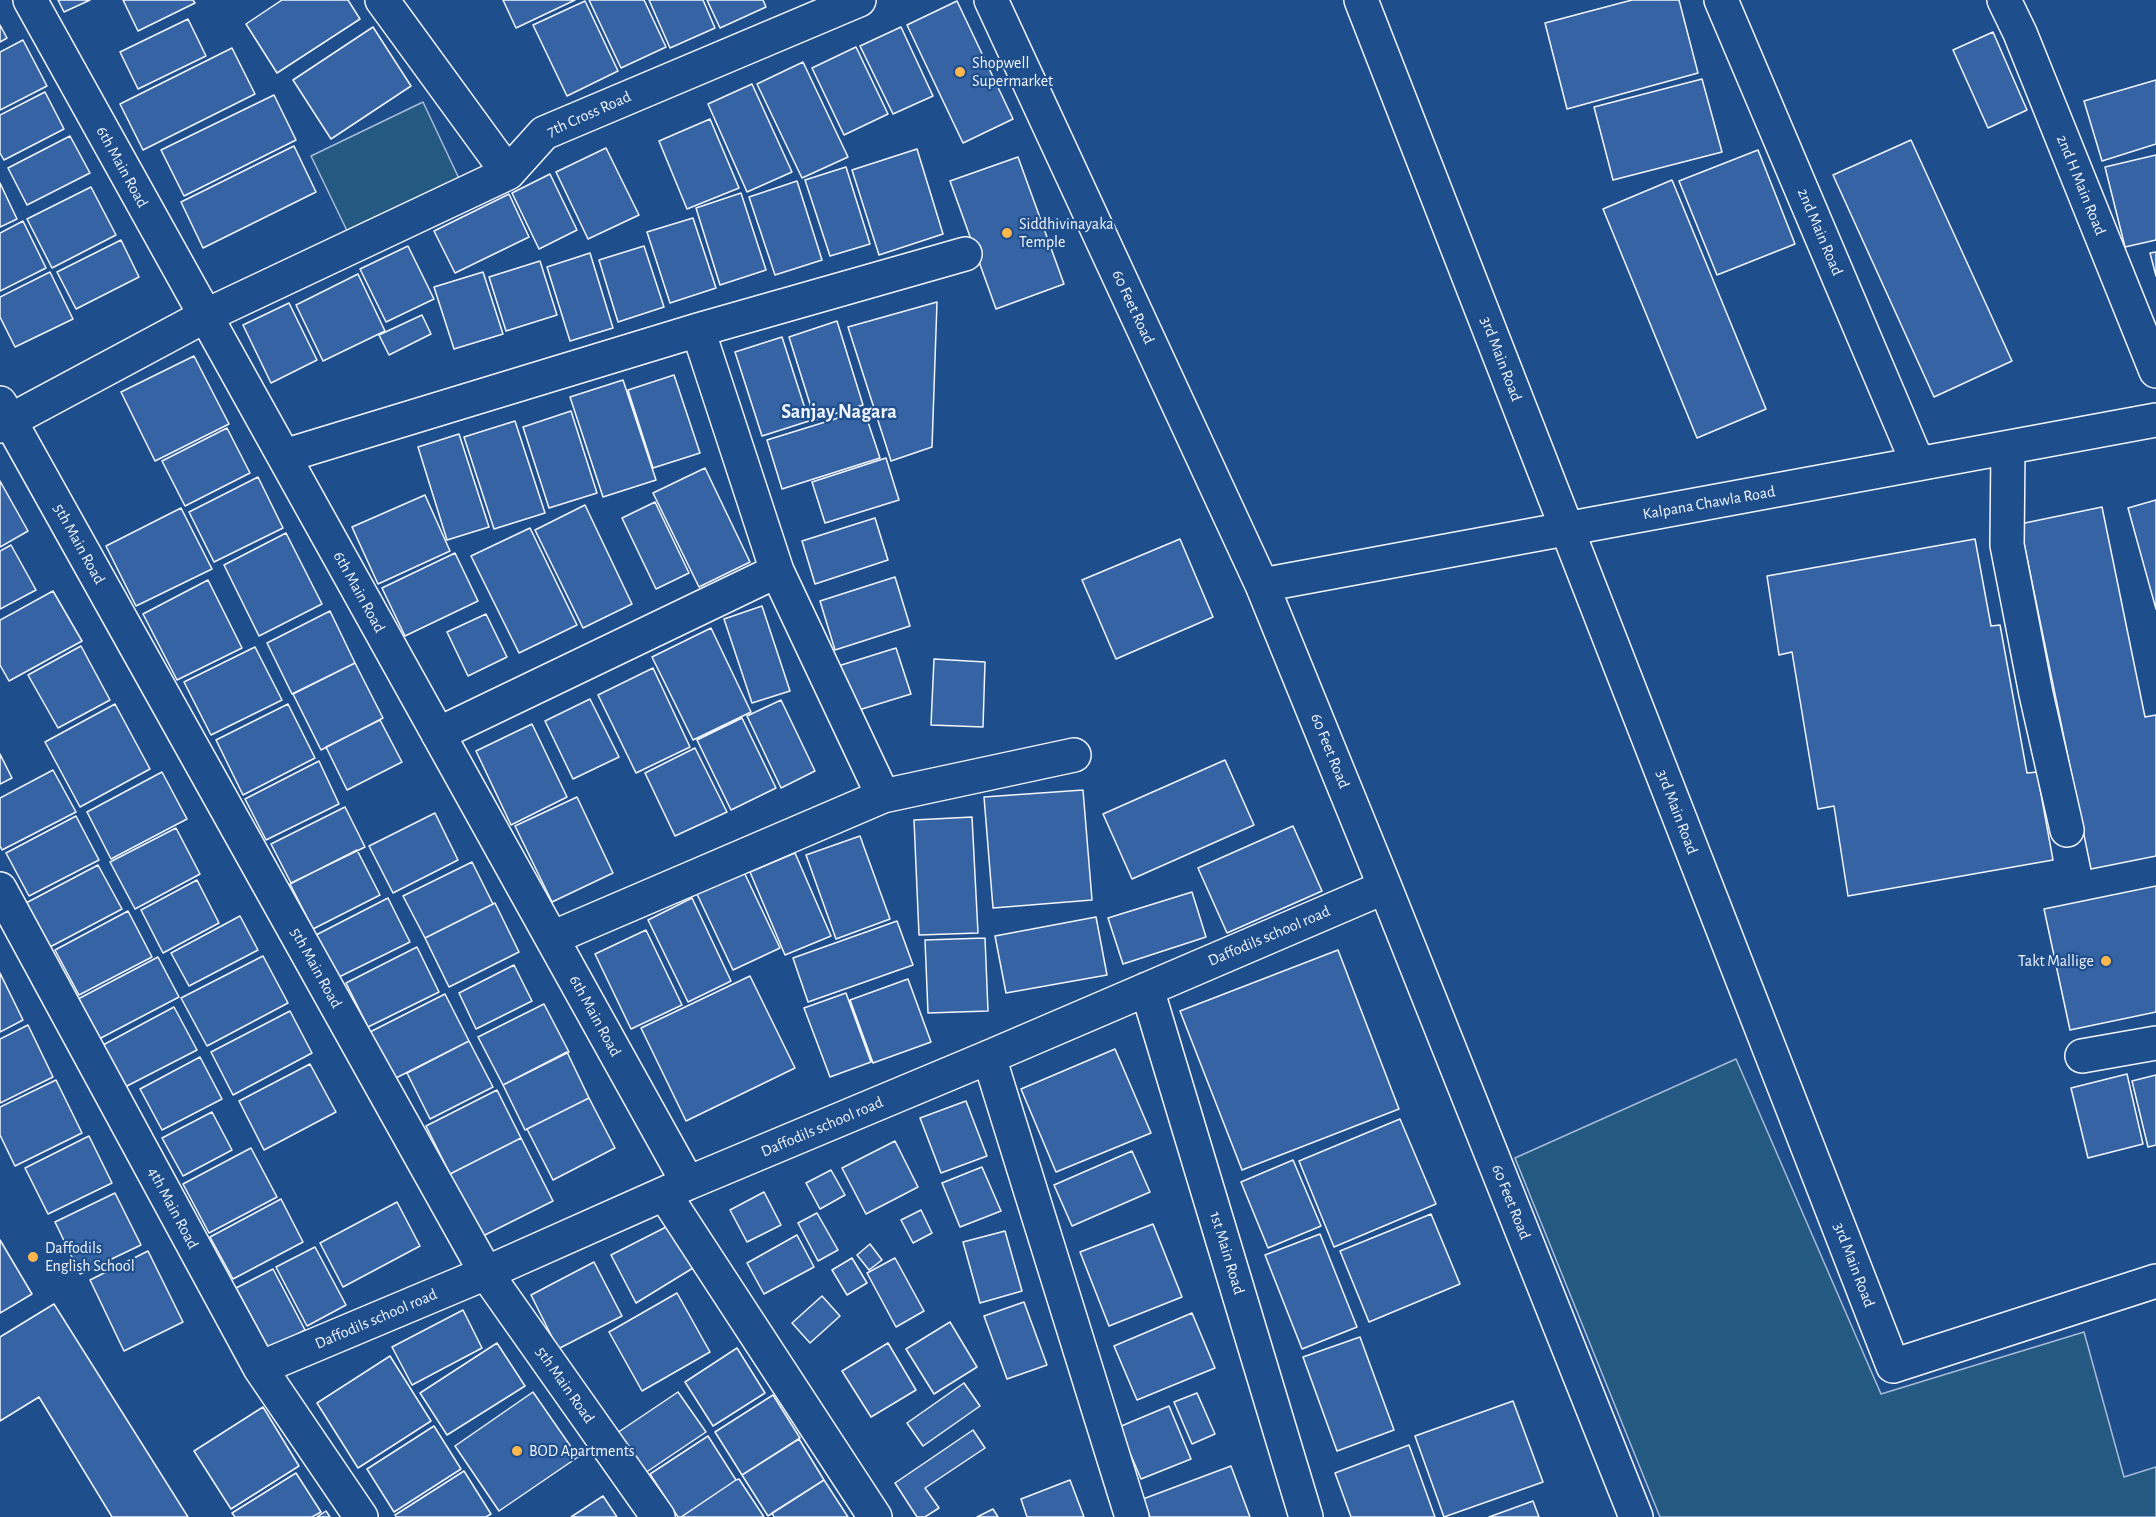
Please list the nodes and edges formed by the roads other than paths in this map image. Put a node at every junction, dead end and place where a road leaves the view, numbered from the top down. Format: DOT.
graph roads {
  1 [pos="30,0"];
  2 [pos="382,0"];
  3 [pos="859,0"];
  4 [pos="991,0"];
  5 [pos="1361,0"];
  6 [pos="1721,0"];
  7 [pos="2004,0"];
  8 [pos="508,173"];
  9 [pos="965,254"];
  10 [pos="205,316"];
  11 [pos="698,330"];
  12 [pos="2156,371"];
  13 [pos="3,417"];
  14 [pos="2156,420"];
  15 [pos="2008,448"];
  16 [pos="284,456"];
  17 [pos="1918,464"];
  18 [pos="1568,529"];
  19 [pos="777,572"];
  20 [pos="1262,585"];
  21 [pos="438,734"];
  22 [pos="1074,755"];
  23 [pos="884,796"];
  24 [pos="2067,830"];
  25 [pos="1385,886"];
  26 [pos="0,889"];
  27 [pos="552,938"];
  28 [pos="1147,989"];
  29 [pos="2156,1043"];
  30 [pos="2082,1056"];
  31 [pos="989,1057"];
  32 [pos="676,1189"];
  33 [pos="486,1273"];
  34 [pos="2156,1281"];
  35 [pos="260,1368"];
  36 [pos="362,1517"];
  37 [pos="658,1517"];
  38 [pos="876,1517"];
  39 [pos="1132,1517"];
  40 [pos="1306,1517"];
  41 [pos="1636,1517"];
  1 -- 10 [label="street, 6th Main Road"];
  2 -- 8 [label="street"];
  3 -- 8 [label="street, 7th Cross Road"];
  4 -- 20 [label="street, 60 Feet Road"];
  5 -- 18 [label="street, 3rd Main Road"];
  6 -- 17 [label="street, 2nd Main Road"];
  7 -- 12 [label="street, 2nd H Main Road"];
  8 -- 10 [label="street, 7th Cross Road"];
  9 -- 11 [label="street"];
  10 -- 13 [label="street, 7th Cross Road"];
  10 -- 16 [label="street, 6th Main Road"];
  11 -- 16 [label="street"];
  11 -- 19 [label="street"];
  13 -- 33 [label="street, 5th Main Road"];
  14 -- 15 [label="street, Kalpana Chawla Road"];
  15 -- 17 [label="street, Kalpana Chawla Road"];
  15 -- 24 [label="street"];
  16 -- 21 [label="street, 6th Main Road"];
  17 -- 18 [label="street, Kalpana Chawla Road"];
  18 -- 20 [label="street, Kalpana Chawla Road"];
  18 -- 34 [label="street, 3rd Main Road"];
  19 -- 21 [label="street"];
  19 -- 23 [label="street"];
  20 -- 25 [label="street, 60 Feet Road"];
  21 -- 27 [label="street, 6th Main Road"];
  22 -- 23 [label="street"];
  23 -- 27 [label="street"];
  25 -- 28 [label="street, Daffodils school road"];
  25 -- 41 [label="street, 60 Feet Road"];
  26 -- 35 [label="street, 4th Main Road"];
  27 -- 32 [label="street, 6th Main Road"];
  28 -- 31 [label="street, Daffodils school road"];
  28 -- 40 [label="street, 1st Main Road"];
  29 -- 30 [label="street"];
  31 -- 32 [label="street, Daffodils school road"];
  31 -- 39 [label="street"];
  32 -- 33 [label="street, Daffodils school road"];
  32 -- 38 [label="street, 6th Main Road"];
  33 -- 35 [label="street, Daffodils school road"];
  33 -- 37 [label="street, 5th Main Road"];
  35 -- 36 [label="street, 4th Main Road"];
}
